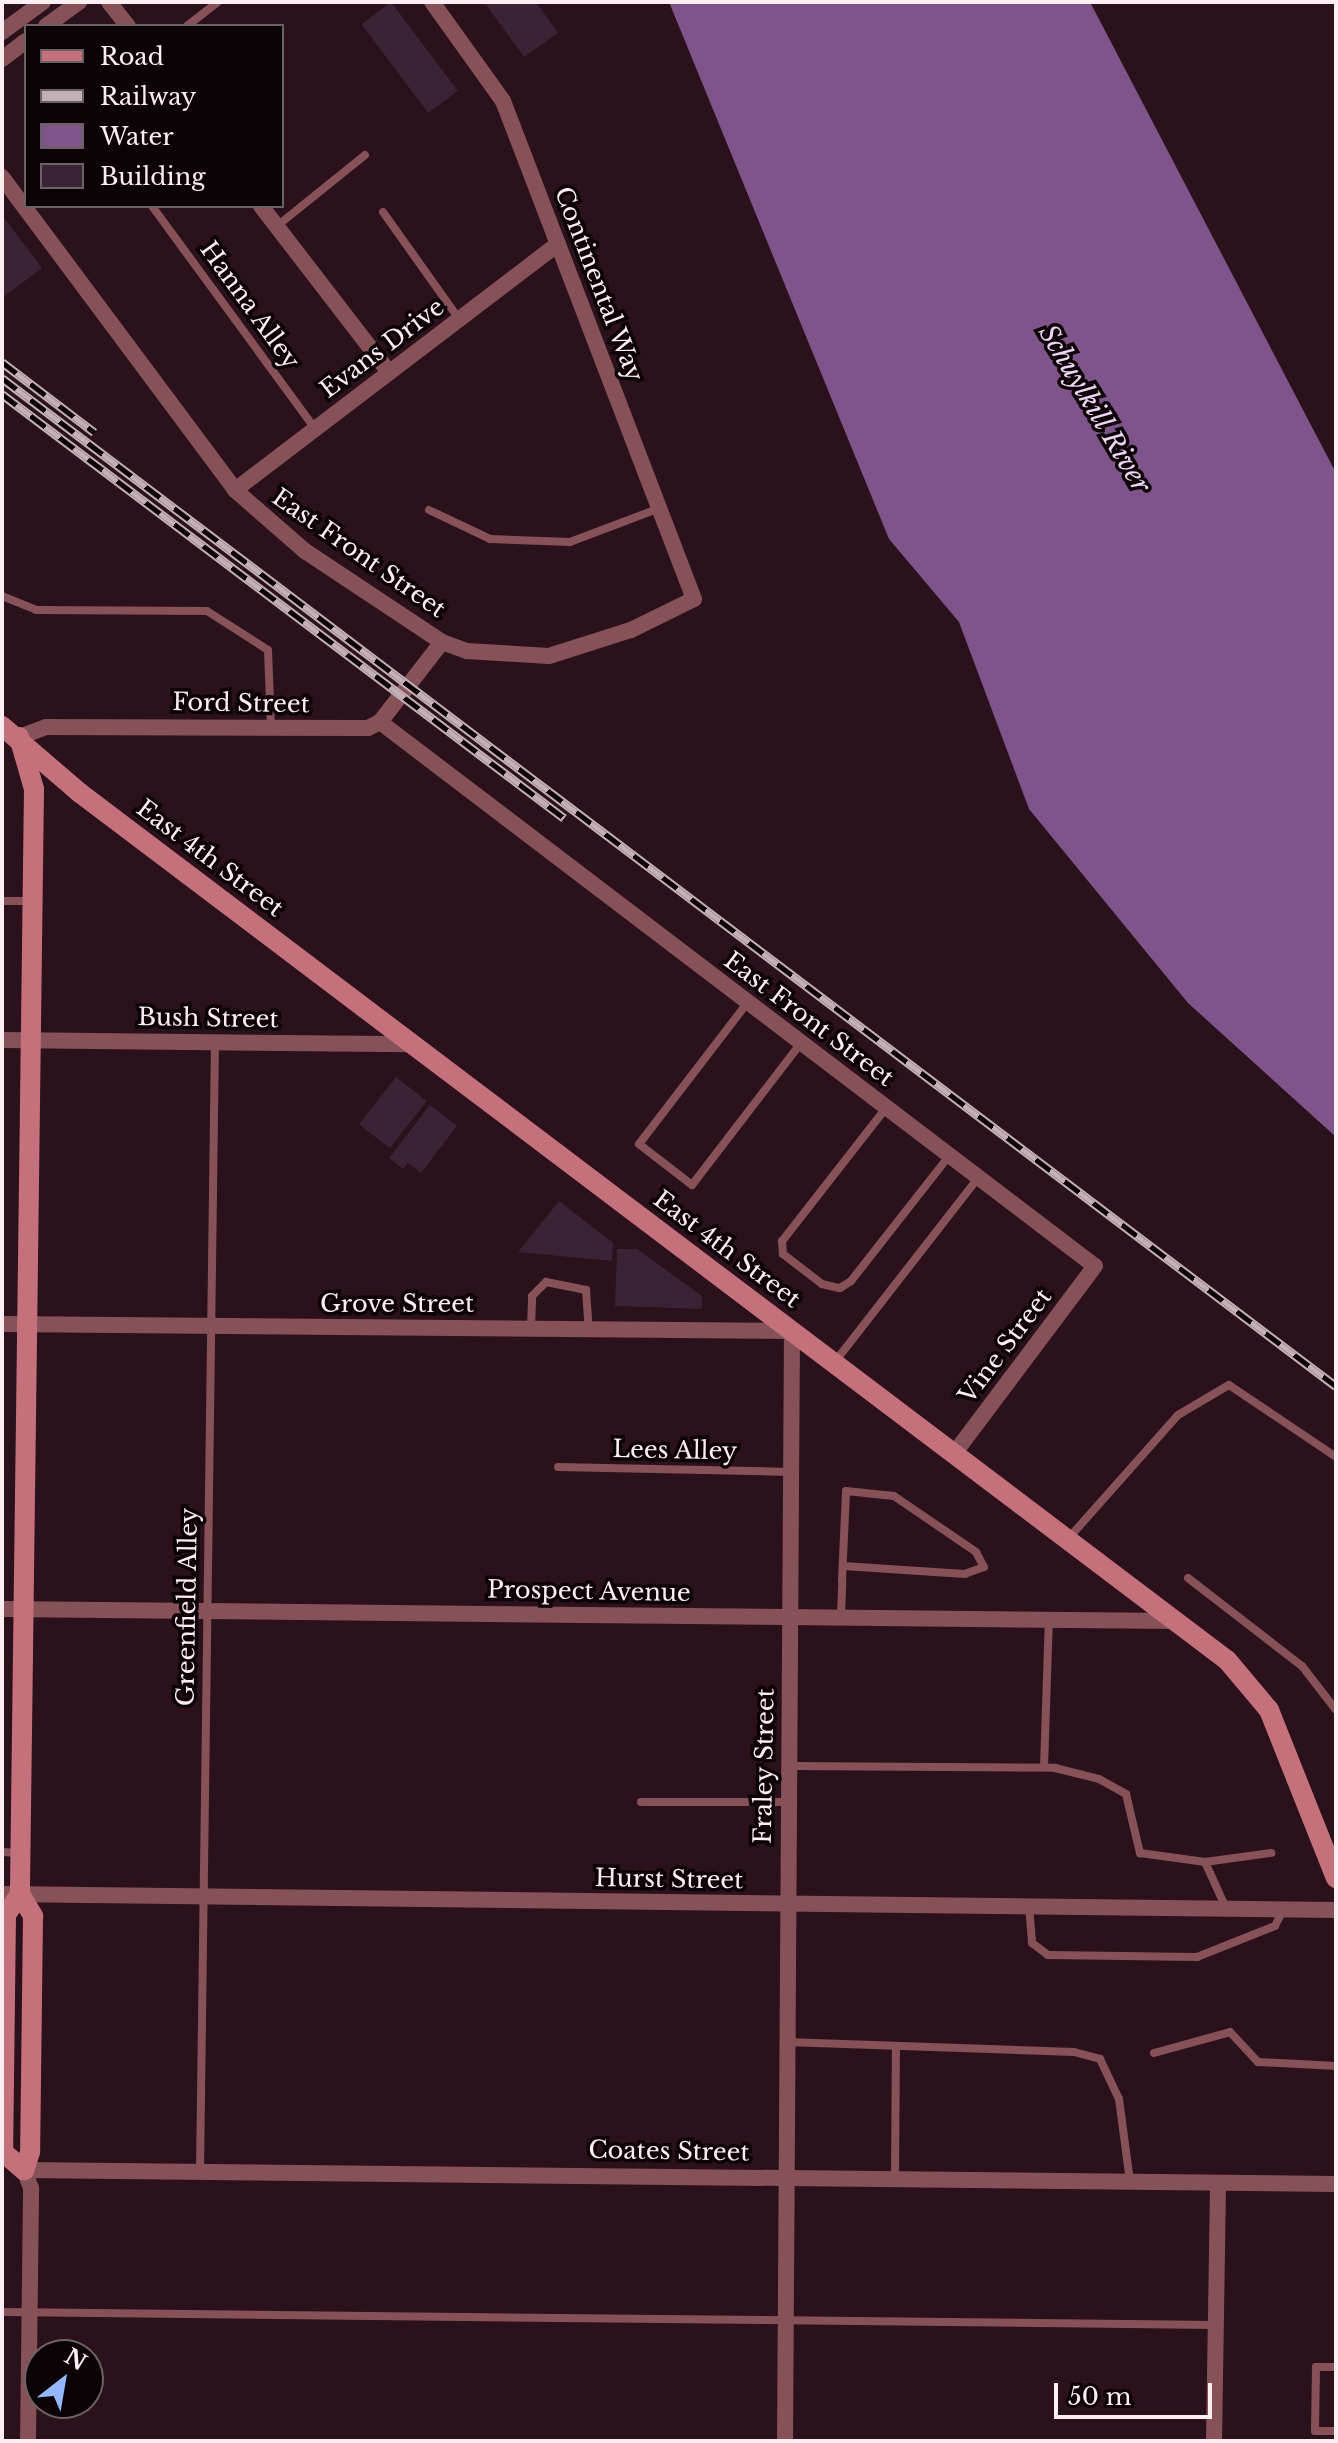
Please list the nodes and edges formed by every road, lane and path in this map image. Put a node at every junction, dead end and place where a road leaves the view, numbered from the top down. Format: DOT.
graph roads {
  1 [pos="43,2"];
  2 [pos="79,2"];
  3 [pos="109,2"];
  4 [pos="218,2"];
  5 [pos="432,2"];
  6 [pos="49,24"];
  7 [pos="126,24"];
  8 [pos="190,24"];
  9 [pos="2,32"];
  10 [pos="24,42"];
  11 [pos="2,59"];
  12 [pos="365,155"];
  13 [pos="2,177"];
  14 [pos="24,207"];
  15 [pos="25,208"];
  16 [pos="153,208"];
  17 [pos="263,208"];
  18 [pos="383,212"];
  19 [pos="277,227"];
  20 [pos="558,244"];
  21 [pos="459,319"];
  22 [pos="389,372"];
  23 [pos="315,429"];
  24 [pos="235,490"];
  25 [pos="660,508"];
  26 [pos="429,510"];
  27 [pos="2,596"];
  28 [pos="694,599"];
  29 [pos="442,642"];
  30 [pos="380,722"];
  31 [pos="271,730"];
  32 [pos="8,733"];
  33 [pos="2,901"];
  34 [pos="32,901"];
  35 [pos="748,1002"];
  36 [pos="2,1040"];
  37 [pos="30,1040"];
  38 [pos="215,1042"];
  39 [pos="801,1043"];
  40 [pos="413,1044"];
  41 [pos="886,1108"];
  42 [pos="949,1156"];
  43 [pos="978,1178"];
  44 [pos="1095,1266"];
  45 [pos="2,1324"];
  46 [pos="27,1325"];
  47 [pos="211,1326"];
  48 [pos="531,1329"];
  49 [pos="589,1330"];
  50 [pos="792,1331"];
  51 [pos="834,1363"];
  52 [pos="954,1454"];
  53 [pos="1336,1457"];
  54 [pos="558,1467"];
  55 [pos="791,1472"];
  56 [pos="1067,1540"];
  57 [pos="843,1566"];
  58 [pos="1188,1578"];
  59 [pos="2,1609"];
  60 [pos="23,1609"];
  61 [pos="207,1611"];
  62 [pos="789,1617"];
  63 [pos="841,1618"];
  64 [pos="1049,1620"];
  65 [pos="1176,1621"];
  66 [pos="1336,1710"];
  67 [pos="788,1766"];
  68 [pos="1044,1767"];
  69 [pos="641,1802"];
  70 [pos="788,1802"];
  71 [pos="11,1853"];
  72 [pos="1271,1853"];
  73 [pos="1205,1862"];
  74 [pos="1336,1878"];
  75 [pos="11,1894"];
  76 [pos="204,1897"];
  77 [pos="787,1904"];
  78 [pos="1029,1907"];
  79 [pos="1226,1909"];
  80 [pos="1283,1910"];
  81 [pos="1336,1910"];
  82 [pos="785,2042"];
  83 [pos="896,2047"];
  84 [pos="1154,2053"];
  85 [pos="1336,2066"];
  86 [pos="2,2170"];
  87 [pos="24,2170"];
  88 [pos="200,2172"];
  89 [pos="785,2178"];
  90 [pos="895,2179"];
  91 [pos="1130,2182"];
  92 [pos="1218,2183"];
  93 [pos="1336,2184"];
  94 [pos="2,2312"];
  95 [pos="29,2313"];
  96 [pos="785,2321"];
  97 [pos="1216,2325"];
  98 [pos="1336,2367"];
  99 [pos="1336,2431"];
  100 [pos="28,2441"];
  101 [pos="785,2441"];
  102 [pos="1214,2441"];
  1 -- 9 [label="street"];
  2 -- 6 [label="street"];
  3 -- 7 [label="street"];
  4 -- 8 [label="lane"];
  5 -- 20 [label="street, Continental Way"];
  10 -- 11 [label="street"];
  12 -- 19 [label="lane"];
  13 -- 14 [label="street, East Front Street"];
  15 -- 24 [label="street, East Front Street"];
  16 -- 23 [label="lane, Hanna Alley"];
  17 -- 19 [label="street"];
  18 -- 21 [label="lane"];
  19 -- 22 [label="street"];
  20 -- 21 [label="street, Evans Drive"];
  20 -- 25 [label="street, Continental Way"];
  21 -- 22 [label="street, Evans Drive"];
  22 -- 23 [label="street, Evans Drive"];
  23 -- 24 [label="street, Evans Drive"];
  24 -- 29 [label="street, East Front Street"];
  25 -- 26 [label="lane"];
  25 -- 28 [label="street, Continental Way"];
  27 -- 31 [label="lane"];
  28 -- 29 [label="street, East Front Street"];
  29 -- 30 [label="street"];
  30 -- 31 [label="street, Ford Street"];
  30 -- 35 [label="street, East Front Street"];
  31 -- 32 [label="street, Ford Street"];
  32 -- 34 [label="main road"];
  32 -- 40 [label="main road, East 4th Street"];
  33 -- 34 [label="lane"];
  34 -- 37 [label="main road"];
  35 -- 39 [label="street, East Front Street"];
  35 -- 39 [label="lane"];
  36 -- 37 [label="street, Bush Street"];
  37 -- 38 [label="street, Bush Street"];
  37 -- 46 [label="main road"];
  38 -- 40 [label="street, Bush Street"];
  38 -- 47 [label="lane, Greenfield Alley"];
  39 -- 41 [label="street, East Front Street"];
  40 -- 50 [label="main road, East 4th Street"];
  41 -- 42 [label="street, East Front Street"];
  41 -- 42 [label="lane"];
  42 -- 43 [label="street, East Front Street"];
  43 -- 44 [label="street, East Front Street"];
  43 -- 51 [label="lane"];
  44 -- 52 [label="street, Vine Street"];
  45 -- 46 [label="street, Grove Street"];
  46 -- 47 [label="street, Grove Street"];
  46 -- 60 [label="main road"];
  47 -- 48 [label="street, Grove Street"];
  47 -- 61 [label="lane, Greenfield Alley"];
  48 -- 49 [label="street, Grove Street"];
  48 -- 49 [label="lane"];
  49 -- 50 [label="street, Grove Street"];
  50 -- 51 [label="main road, East 4th Street"];
  50 -- 55 [label="street, Fraley Street"];
  51 -- 52 [label="main road, East 4th Street"];
  52 -- 56 [label="main road, East 4th Street"];
  53 -- 56 [label="lane"];
  54 -- 55 [label="lane, Lees Alley"];
  55 -- 62 [label="street, Fraley Street"];
  56 -- 65 [label="main road, East 4th Street"];
  57 -- 57 [label="lane"];
  57 -- 63 [label="lane"];
  58 -- 66 [label="lane"];
  59 -- 60 [label="street, Prospect Avenue"];
  60 -- 61 [label="street, Prospect Avenue"];
  60 -- 71 [label="main road"];
  61 -- 62 [label="street, Prospect Avenue"];
  61 -- 76 [label="lane, Greenfield Alley"];
  62 -- 63 [label="street, Prospect Avenue"];
  62 -- 67 [label="street, Fraley Street"];
  63 -- 64 [label="street, Prospect Avenue"];
  64 -- 65 [label="street, Prospect Avenue"];
  64 -- 68 [label="lane"];
  65 -- 74 [label="main road, East 4th Street"];
  67 -- 68 [label="lane"];
  67 -- 70 [label="street, Fraley Street"];
  68 -- 73 [label="lane"];
  69 -- 70 [label="lane"];
  70 -- 77 [label="street, Fraley Street"];
  71 -- 75 [label="main road"];
  72 -- 73 [label="lane"];
  73 -- 79 [label="lane"];
  75 -- 76 [label="street, Hurst Street"];
  75 -- 87 [label="main road"];
  76 -- 77 [label="street, Hurst Street"];
  76 -- 88 [label="lane, Greenfield Alley"];
  77 -- 78 [label="street, Hurst Street"];
  77 -- 82 [label="street, Fraley Street"];
  78 -- 79 [label="street, Hurst Street"];
  78 -- 80 [label="lane"];
  79 -- 80 [label="street, Hurst Street"];
  80 -- 81 [label="street, Hurst Street"];
  82 -- 83 [label="lane"];
  82 -- 89 [label="street, Fraley Street"];
  83 -- 90 [label="lane"];
  83 -- 91 [label="lane"];
  84 -- 85 [label="lane"];
  86 -- 87 [label="main road, Coates Street"];
  87 -- 88 [label="street, Coates Street"];
  87 -- 95 [label="street"];
  88 -- 89 [label="street, Coates Street"];
  89 -- 90 [label="street, Coates Street"];
  89 -- 96 [label="street, Fraley Street"];
  90 -- 91 [label="street, Coates Street"];
  91 -- 92 [label="street, Coates Street"];
  92 -- 93 [label="street, Coates Street"];
  92 -- 97 [label="street"];
  94 -- 95 [label="lane"];
  95 -- 96 [label="lane"];
  95 -- 100 [label="street"];
  96 -- 97 [label="lane"];
  96 -- 101 [label="street, Fraley Street"];
  97 -- 102 [label="street"];
  98 -- 99 [label="lane"];
}
